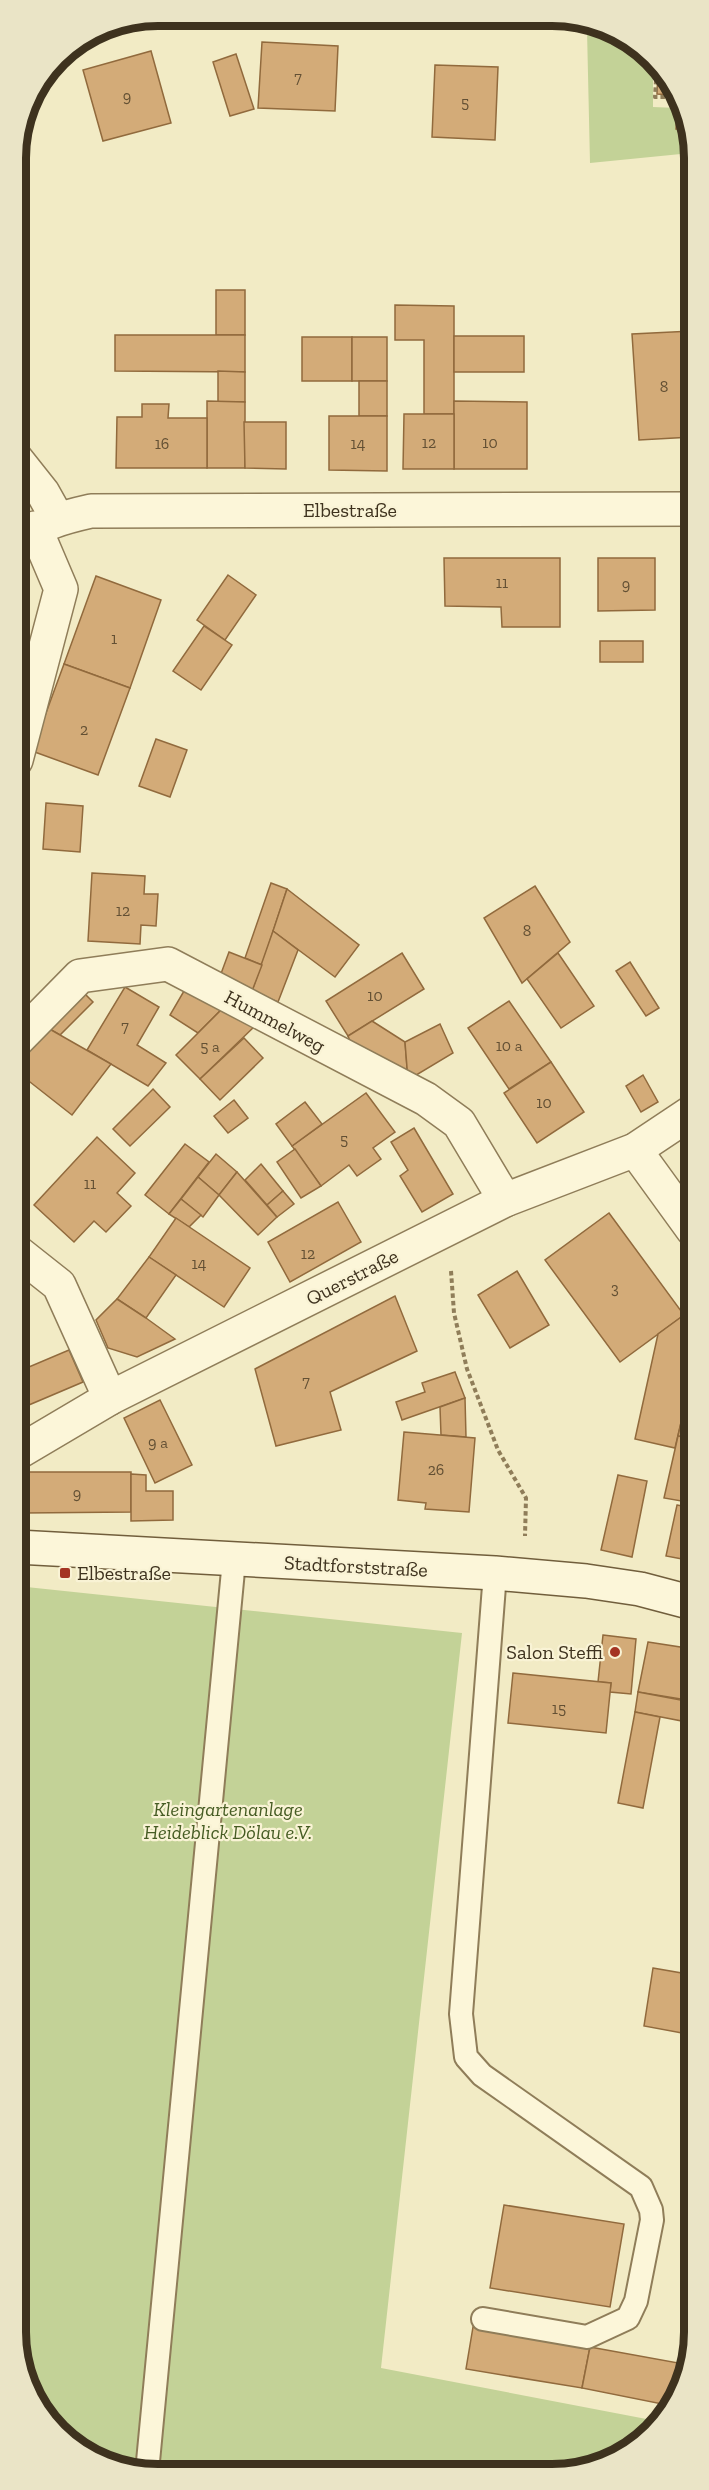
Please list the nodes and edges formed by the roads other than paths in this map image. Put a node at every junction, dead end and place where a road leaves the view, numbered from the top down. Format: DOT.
graph roads {
  1 [pos="26,471"];
  2 [pos="684,509"];
  3 [pos="36,530"];
  4 [pos="26,722"];
  5 [pos="26,1031"];
  6 [pos="684,1118"];
  7 [pos="635,1150"];
  8 [pos="506,1200"];
  9 [pos="684,1217"];
  10 [pos="26,1259"];
  11 [pos="110,1398"];
  12 [pos="26,1448"];
  13 [pos="26,1548"];
  14 [pos="234,1560"];
  15 [pos="510,1575"];
  16 [pos="683,1600"];
  17 [pos="483,2319"];
  18 [pos="148,2464"];
  1 -- 3 [label="street"];
  2 -- 3 [label="street, Elbestraße"];
  3 -- 4 [label="street"];
  5 -- 8 [label="street, Hummelweg"];
  6 -- 7 [label="street, Querstraße"];
  7 -- 8 [label="street, Querstraße"];
  7 -- 9 [label="street"];
  8 -- 11 [label="street, Querstraße"];
  10 -- 11 [label="street"];
  11 -- 12 [label="street, Querstraße"];
  13 -- 14 [label="street, Stadtforststraße"];
  14 -- 15 [label="street, Stadtforststraße"];
  14 -- 18 [label="lane"];
  15 -- 16 [label="street, Stadtforststraße"];
  15 -- 17 [label="lane"];
}
